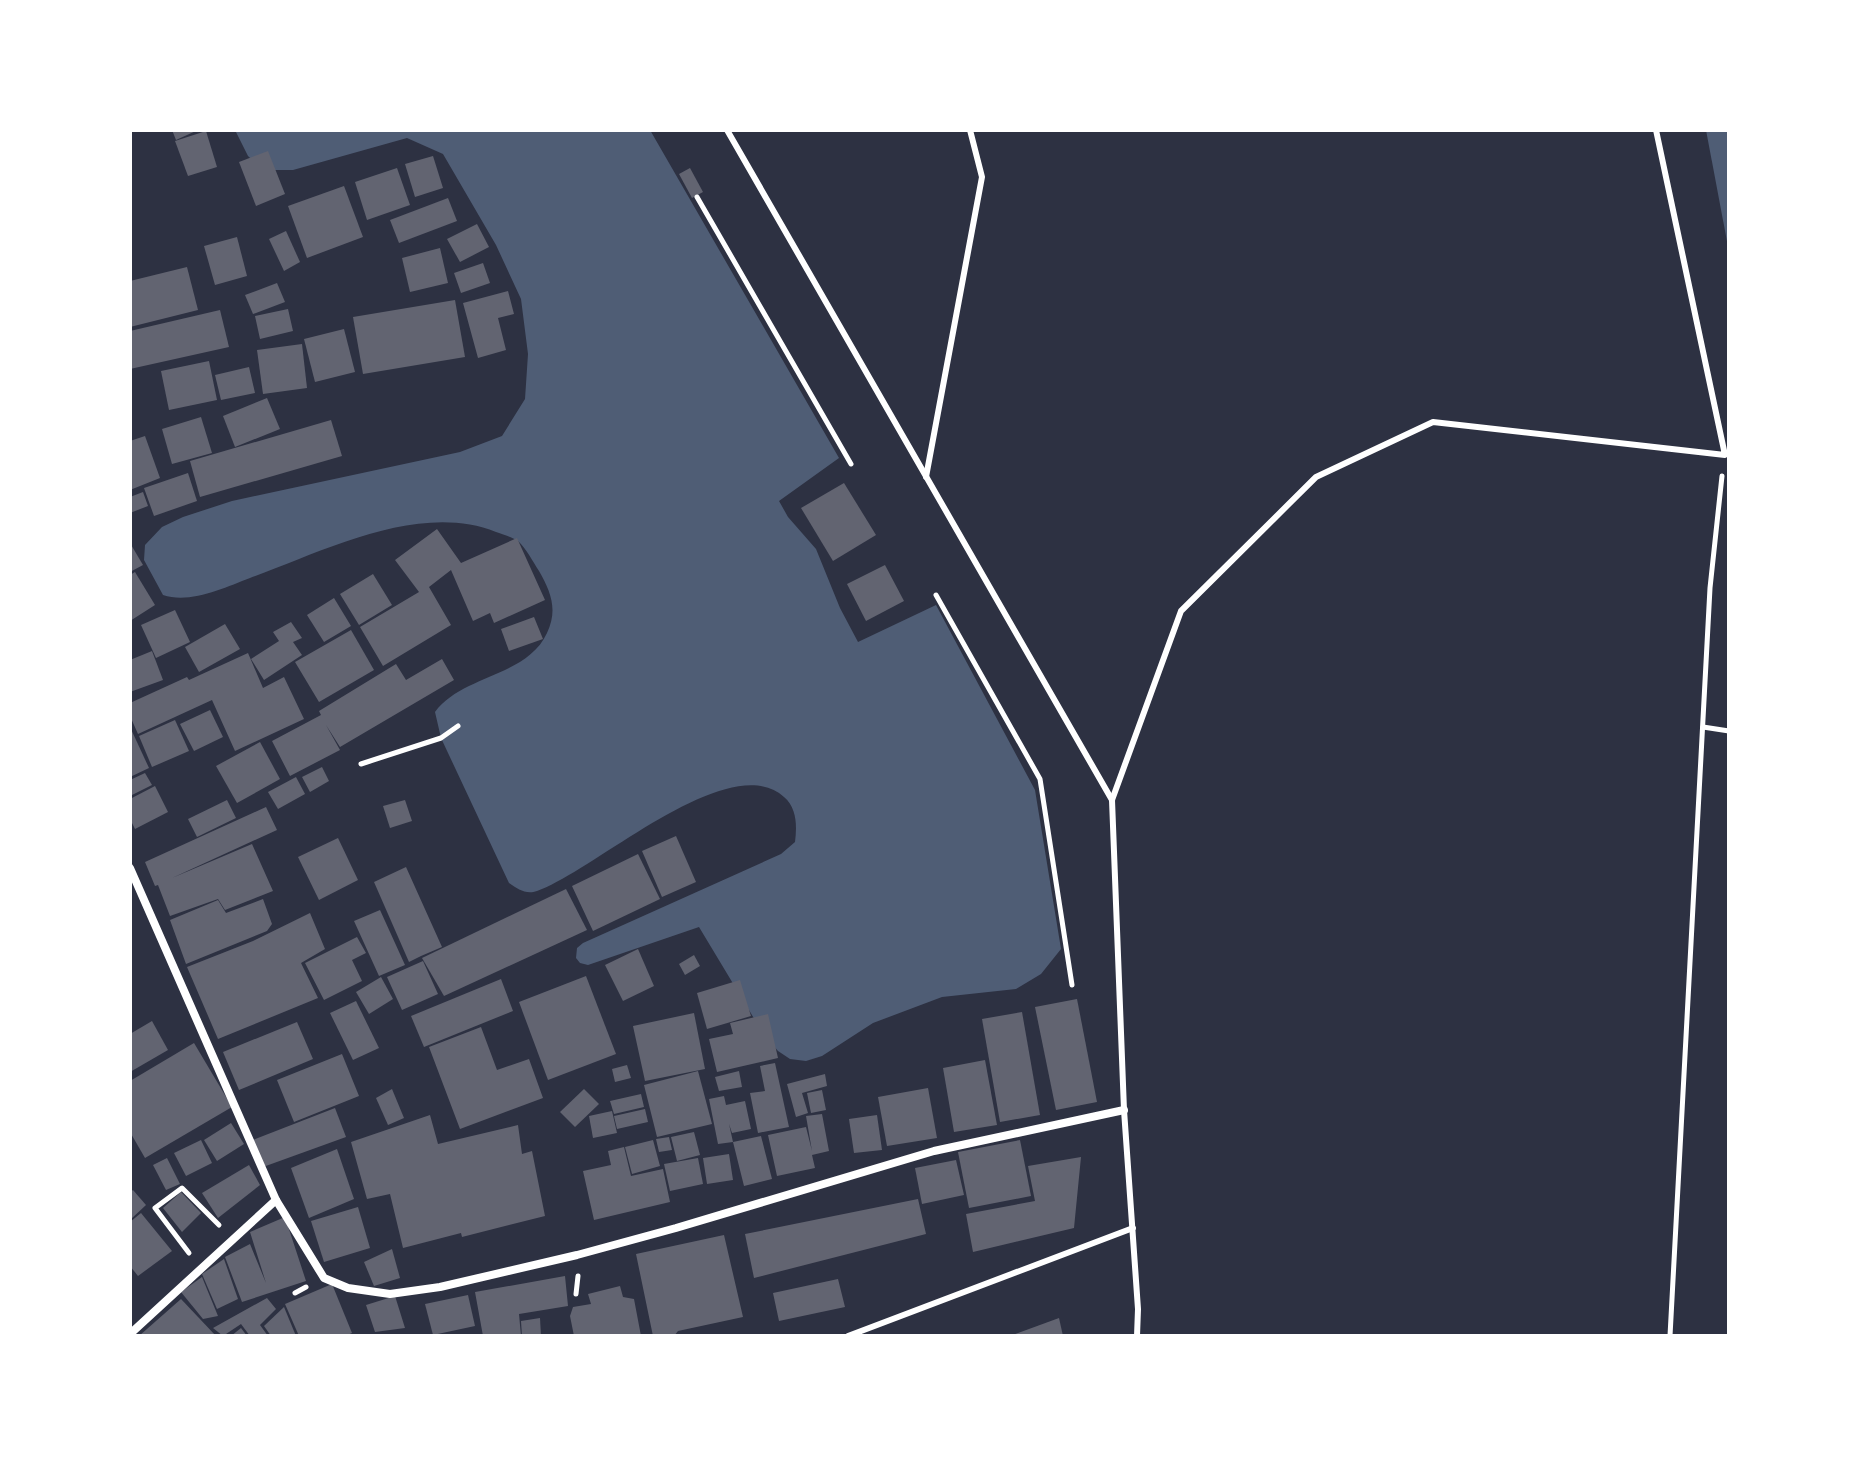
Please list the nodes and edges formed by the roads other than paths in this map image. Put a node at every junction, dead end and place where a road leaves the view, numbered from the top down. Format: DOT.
graph roads {
  1 [pos="727,130"];
  2 [pos="970,130"];
  3 [pos="1656,130"];
  4 [pos="926,477"];
  5 [pos="1112,800"];
  6 [pos="130,868"];
  7 [pos="1124,1110"];
  8 [pos="276,1200"];
  9 [pos="1133,1228"];
  10 [pos="130,1334"];
  11 [pos="848,1336"];
  12 [pos="1137,1336"];
  1 -- 4 [label="lane"];
  2 -- 4 [label="lane"];
  3 -- 5 [label="lane"];
  4 -- 5 [label="lane"];
  5 -- 7 [label="lane"];
  6 -- 8 [label="street"];
  7 -- 8 [label="street"];
  7 -- 9 [label="lane"];
  8 -- 10 [label="street"];
  9 -- 11 [label="lane"];
  9 -- 12 [label="lane"];
}
